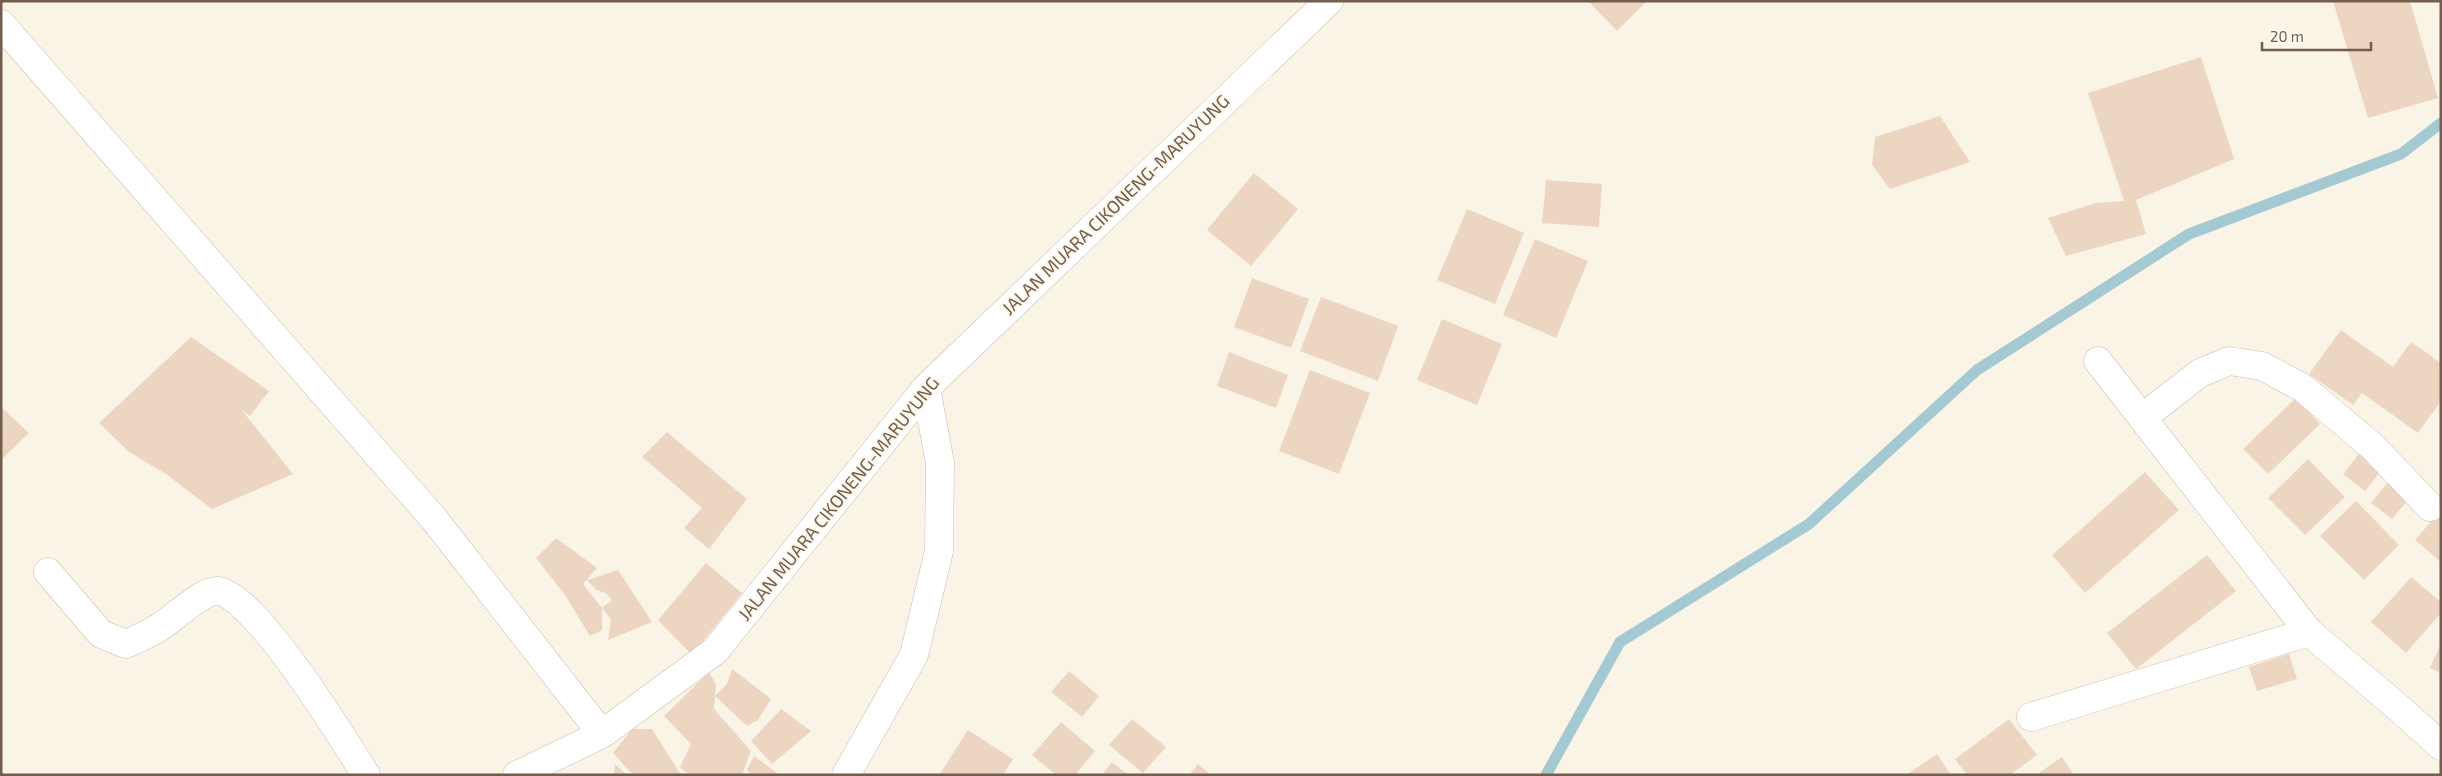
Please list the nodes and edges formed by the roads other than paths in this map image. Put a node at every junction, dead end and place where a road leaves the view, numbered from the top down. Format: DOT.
graph roads {
  1 [pos="1329,1"];
  2 [pos="1,24"];
  3 [pos="2098,360"];
  4 [pos="926,388"];
  5 [pos="2142,418"];
  6 [pos="2430,507"];
  7 [pos="48,572"];
  8 [pos="2309,632"];
  9 [pos="2031,717"];
  10 [pos="602,734"];
  11 [pos="2441,746"];
  12 [pos="366,775"];
  13 [pos="517,775"];
  14 [pos="846,775"];
  1 -- 4 [label="street, JALAN MUARA CIKONENG-MARUYUNG"];
  2 -- 10 [label="street"];
  3 -- 5 [label="street"];
  4 -- 10 [label="street, JALAN MUARA CIKONENG-MARUYUNG"];
  4 -- 14 [label="street"];
  5 -- 6 [label="street"];
  5 -- 8 [label="street"];
  7 -- 12 [label="street"];
  8 -- 9 [label="street"];
  8 -- 11 [label="street"];
  10 -- 13 [label="street, JALAN MUARA CIKONENG-MARUYUNG"];
}
